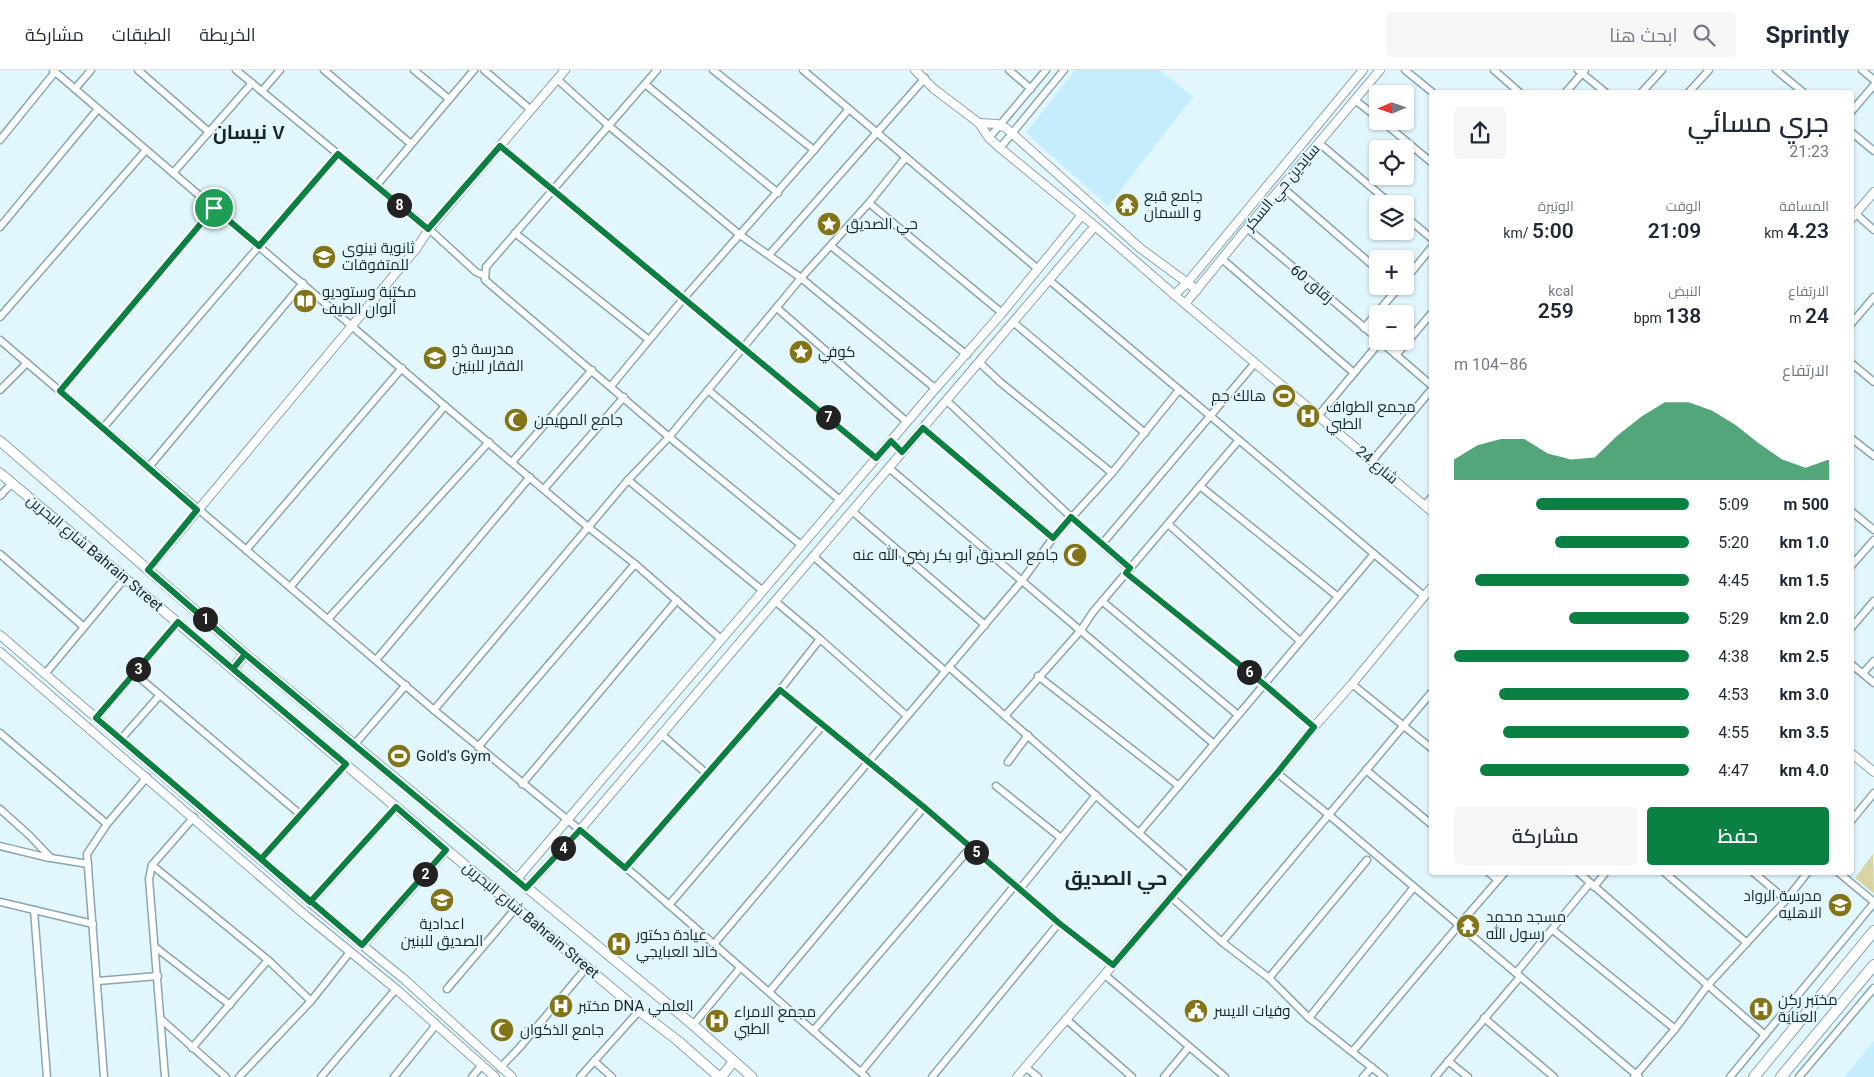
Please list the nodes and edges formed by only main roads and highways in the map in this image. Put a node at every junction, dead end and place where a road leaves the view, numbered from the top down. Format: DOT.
graph roads {
  1 [pos="0,441"];
  2 [pos="0,473"];
  3 [pos="245,654"];
  4 [pos="233,669"];
  5 [pos="1874,931"];
  6 [pos="1874,965"];
  7 [pos="734,1061"];
  8 [pos="720,1077"];
  9 [pos="752,1077"];
  10 [pos="1754,1077"];
  11 [pos="1781,1077"];
  1 -- 3 [label="main road, شارع البحرين Bahrain Street"];
  2 -- 4 [label="main road, شارع البحرين Bahrain Street"];
  3 -- 4 [label="main road"];
  3 -- 7 [label="main road, شارع البحرين Bahrain Street"];
  4 -- 8 [label="main road, شارع البحرين Bahrain Street"];
  5 -- 10 [label="highway"];
  6 -- 11 [label="highway"];
  7 -- 8 [label="main road"];
  7 -- 9 [label="main road, شارع البحرين Bahrain Street"];
}
